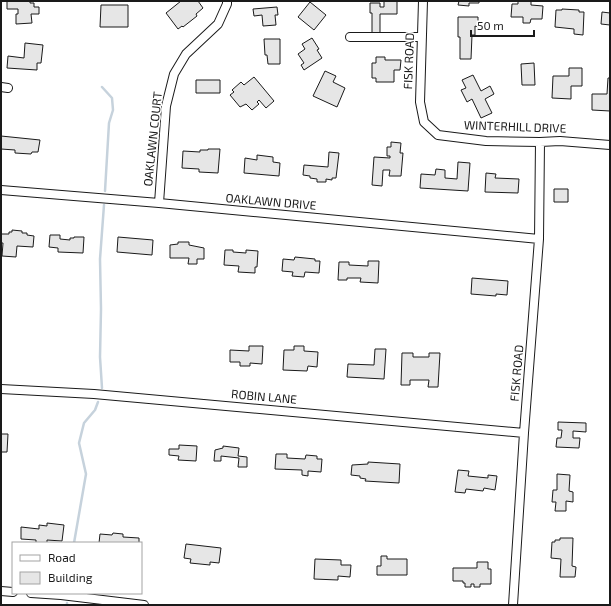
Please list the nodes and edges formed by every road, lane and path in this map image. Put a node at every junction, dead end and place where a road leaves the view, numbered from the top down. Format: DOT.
graph roads {
  1 [pos="227,1"];
  2 [pos="423,1"];
  3 [pos="350,37"];
  4 [pos="422,37"];
  5 [pos="424,122"];
  6 [pos="540,142"];
  7 [pos="610,144"];
  8 [pos="1,190"];
  9 [pos="159,203"];
  10 [pos="540,239"];
  11 [pos="1,389"];
  12 [pos="524,433"];
  13 [pos="1,591"];
  14 [pos="12,592"];
  15 [pos="46,594"];
  16 [pos="144,605"];
  17 [pos="513,605"];
  1 -- 9 [label="street, OAKLAWN COURT"];
  2 -- 4 [label="street, FISK ROAD"];
  3 -- 4 [label="street"];
  4 -- 5 [label="street, FISK ROAD"];
  5 -- 6 [label="street, WINTERHILL DRIVE"];
  6 -- 7 [label="street, WINTERHILL DRIVE"];
  6 -- 10 [label="street, FISK ROAD"];
  8 -- 9 [label="street, OAKLAWN DRIVE"];
  9 -- 10 [label="street, OAKLAWN DRIVE"];
  10 -- 12 [label="street, FISK ROAD"];
  11 -- 12 [label="street, ROBIN LANE"];
  12 -- 17 [label="street, FISK ROAD"];
  13 -- 14 [label="street"];
  15 -- 16 [label="street"];
}
